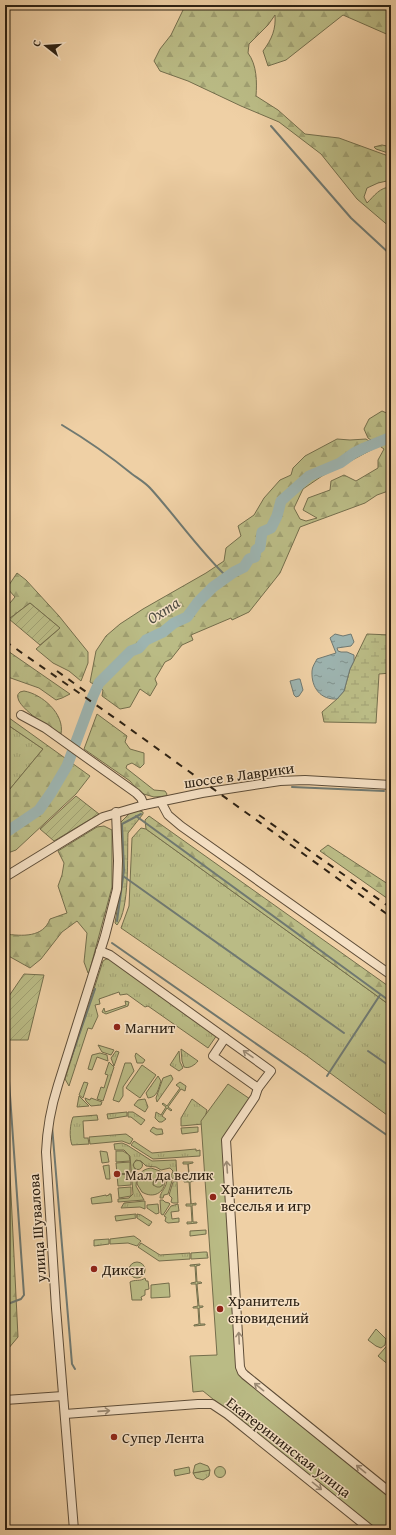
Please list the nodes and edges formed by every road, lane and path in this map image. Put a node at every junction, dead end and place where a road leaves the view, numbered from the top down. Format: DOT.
graph roads {
  1 [pos="21,715"];
  2 [pos="391,785"];
  3 [pos="161,802"];
  4 [pos="144,805"];
  5 [pos="116,812"];
  6 [pos="5,877"];
  7 [pos="100,951"];
  8 [pos="391,975"];
  9 [pos="225,1038"];
  10 [pos="258,1088"];
  11 [pos="63,1396"];
  12 [pos="5,1400"];
  13 [pos="65,1414"];
  14 [pos="391,1493"];
  15 [pos="74,1530"];
  16 [pos="371,1530"];
  1 -- 4 [label="street"];
  2 -- 3 [label="street, шоссе в Лаврики"];
  3 -- 4 [label="street, шоссе в Лаврики"];
  3 -- 8 [label="street"];
  4 -- 5 [label="street, шоссе в Лаврики"];
  5 -- 6 [label="street, шоссе в Лаврики"];
  5 -- 7 [label="street, улица Шувалова"];
  7 -- 9 [label="street"];
  7 -- 11 [label="street, улица Шувалова"];
  9 -- 10 [label="street"];
  10 -- 9 [label="street, Екатерининская улица, one-way"];
  14 -- 10 [label="street, Екатерининская улица, one-way"];
  11 -- 12 [label="street"];
  11 -- 13 [label="street, улица Шувалова"];
  13 -- 15 [label="street, улица Шувалова"];
  13 -- 16 [label="street, Екатерининская улица, one-way"];
}
